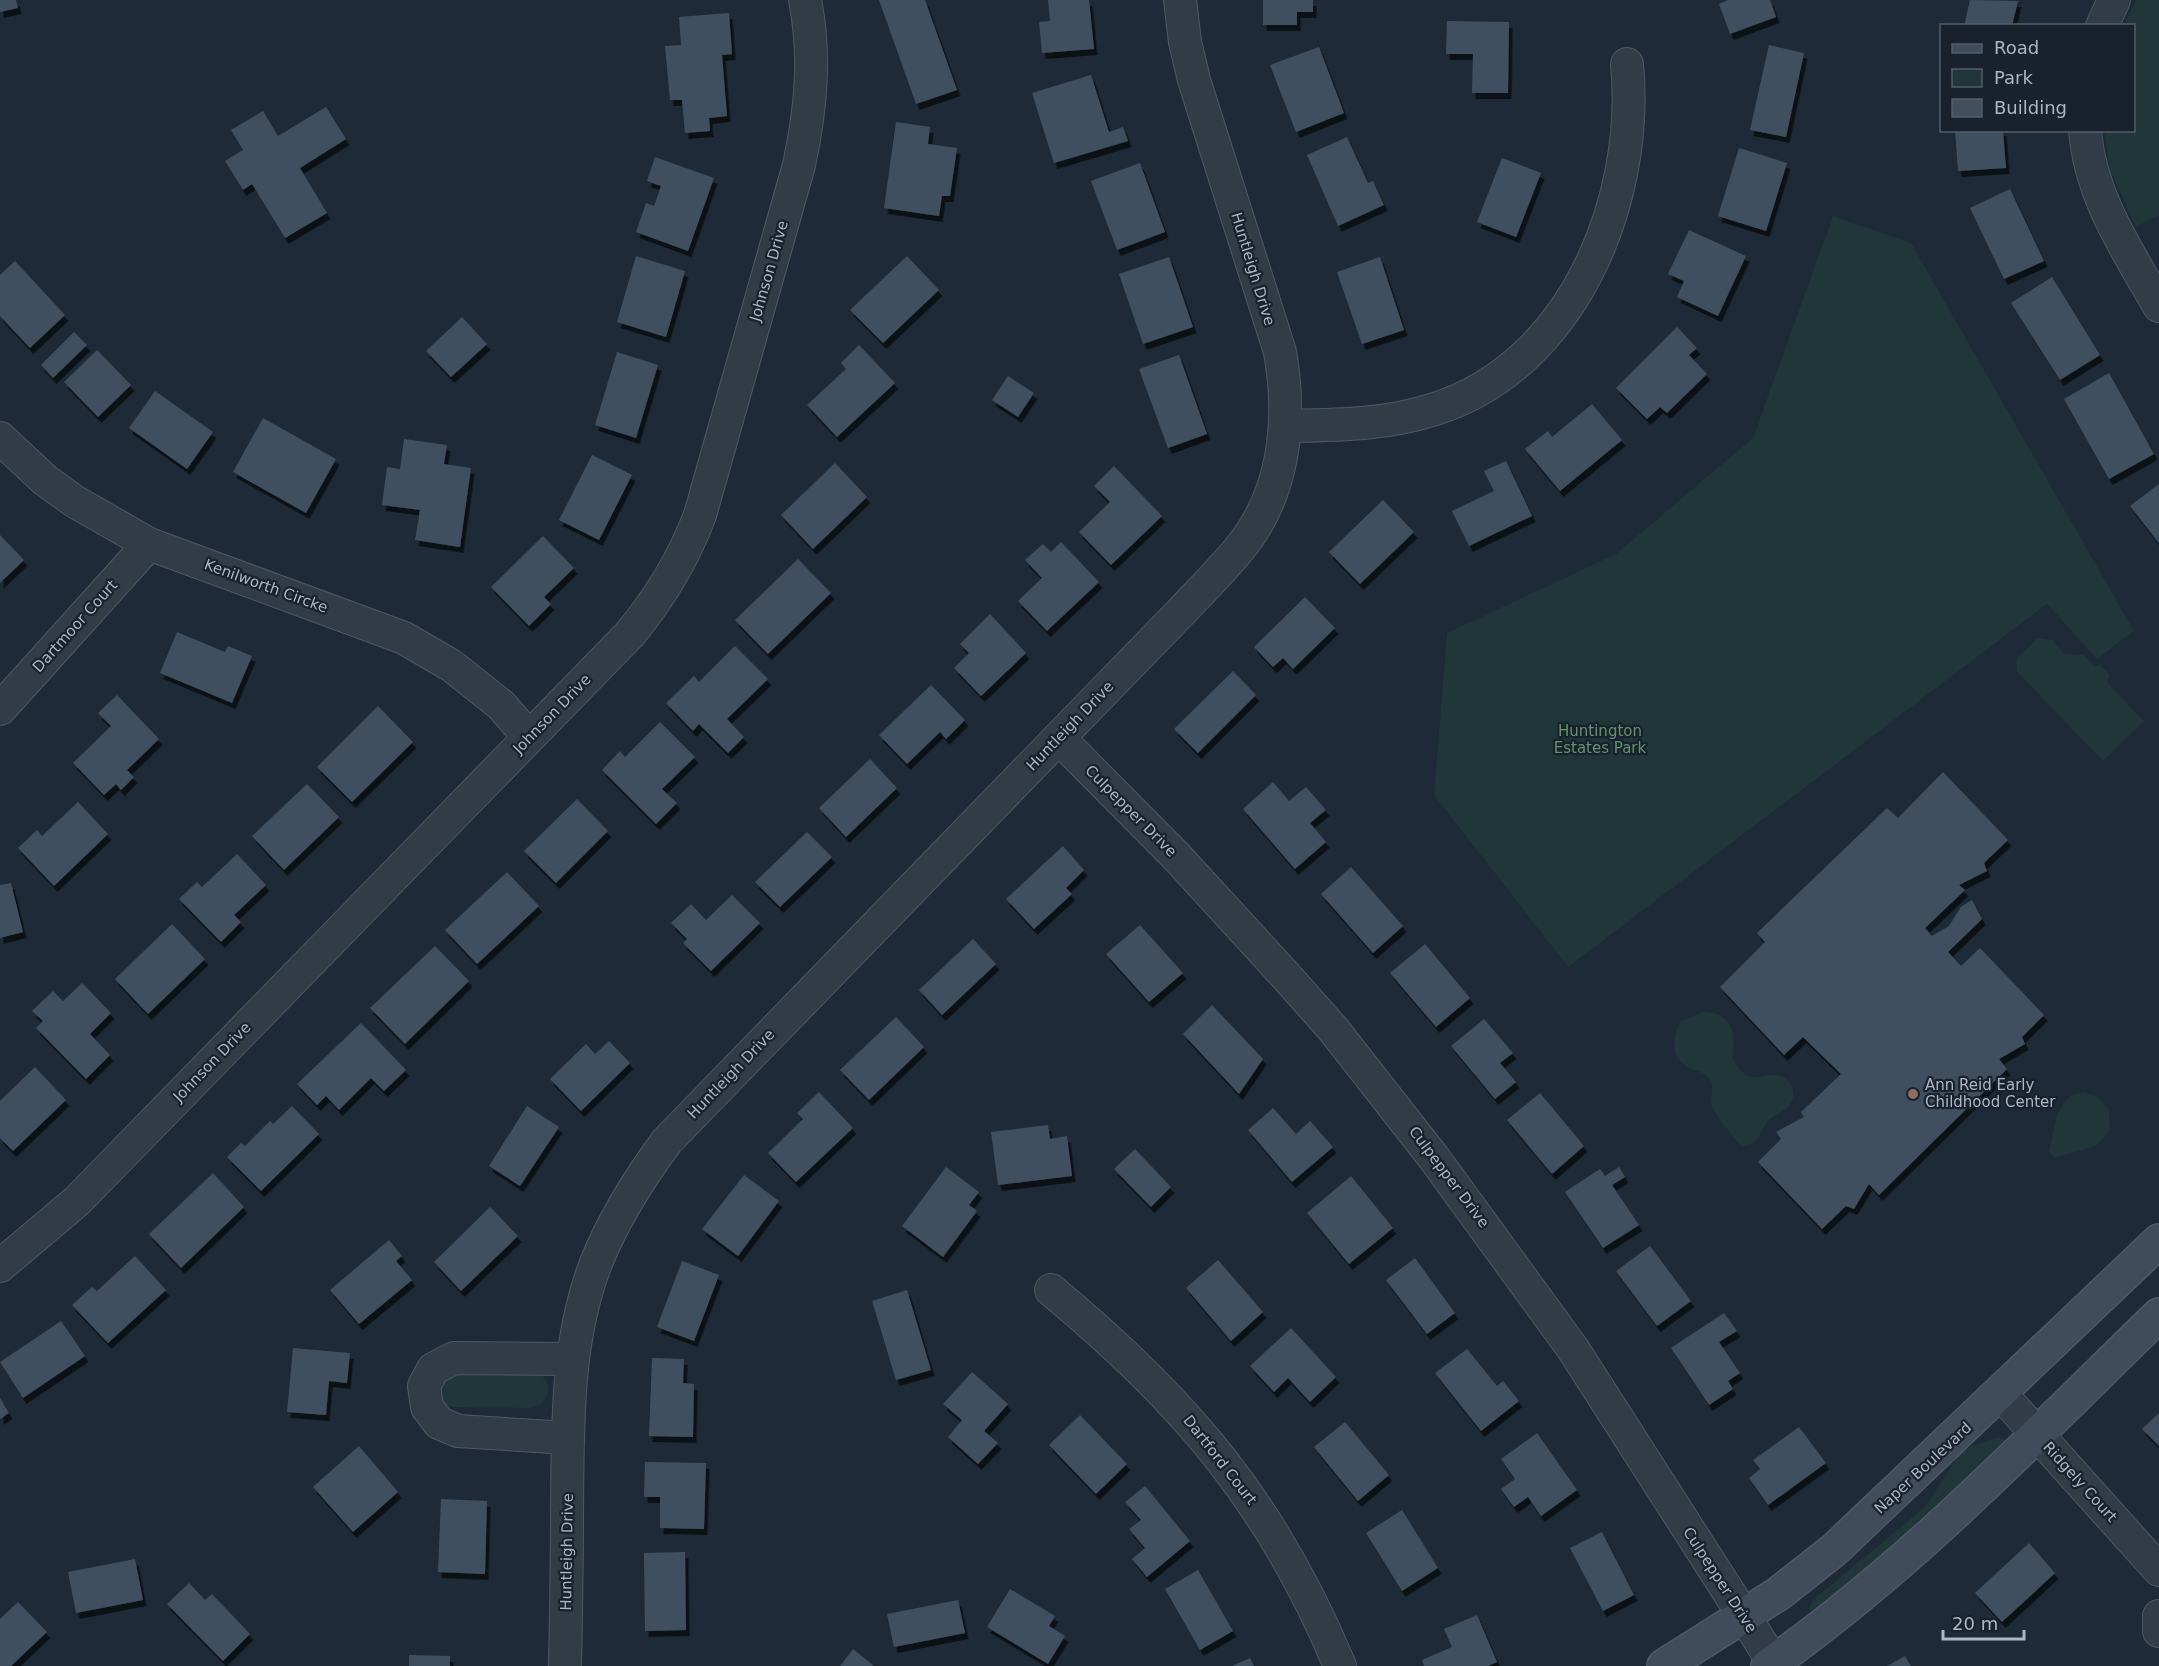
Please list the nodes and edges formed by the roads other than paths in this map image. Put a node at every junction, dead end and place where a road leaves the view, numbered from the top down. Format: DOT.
graph roads {
  1 [pos="805,0"];
  2 [pos="1180,0"];
  3 [pos="2114,0"];
  4 [pos="2103,24"];
  5 [pos="1627,64"];
  6 [pos="2085,132"];
  7 [pos="2159,306"];
  8 [pos="1286,426"];
  9 [pos="0,438"];
  10 [pos="149,544"];
  11 [pos="0,709"];
  12 [pos="529,737"];
  13 [pos="1059,738"];
  14 [pos="2159,1241"];
  15 [pos="0,1266"];
  16 [pos="1051,1290"];
  17 [pos="2159,1315"];
  18 [pos="573,1359"];
  19 [pos="2001,1394"];
  20 [pos="2037,1434"];
  21 [pos="568,1438"];
  22 [pos="2159,1570"];
  23 [pos="2159,1616"];
  24 [pos="1743,1617"];
  25 [pos="2159,1631"];
  26 [pos="1772,1665"];
  27 [pos="565,1666"];
  28 [pos="1340,1666"];
  29 [pos="1664,1666"];
  1 -- 12 [label="street, Johnson Drive"];
  2 -- 8 [label="street, Huntleigh Drive"];
  3 -- 4 [label="street"];
  5 -- 8 [label="street"];
  6 -- 7 [label="street"];
  8 -- 13 [label="street, Huntleigh Drive"];
  9 -- 10 [label="street, Kenilworth Circke"];
  10 -- 11 [label="street, Dartmoor Court"];
  10 -- 12 [label="street, Kenilworth Circke"];
  12 -- 15 [label="street, Johnson Drive"];
  13 -- 18 [label="street, Huntleigh Drive"];
  13 -- 24 [label="street, Culpepper Drive"];
  14 -- 19 [label="main road, Naper Boulevard"];
  16 -- 28 [label="street, Dartford Court"];
  17 -- 20 [label="main road"];
  18 -- 21 [label="street, Huntleigh Drive"];
  18 -- 21 [label="street"];
  19 -- 20 [label="street, Ridgely Court"];
  19 -- 24 [label="main road, Naper Boulevard"];
  20 -- 22 [label="street, Ridgely Court"];
  20 -- 26 [label="main road"];
  21 -- 27 [label="street, Huntleigh Drive"];
  23 -- 25 [label="street"];
  24 -- 26 [label="street, Culpepper Drive"];
  24 -- 29 [label="main road, Naper Boulevard"];
}
